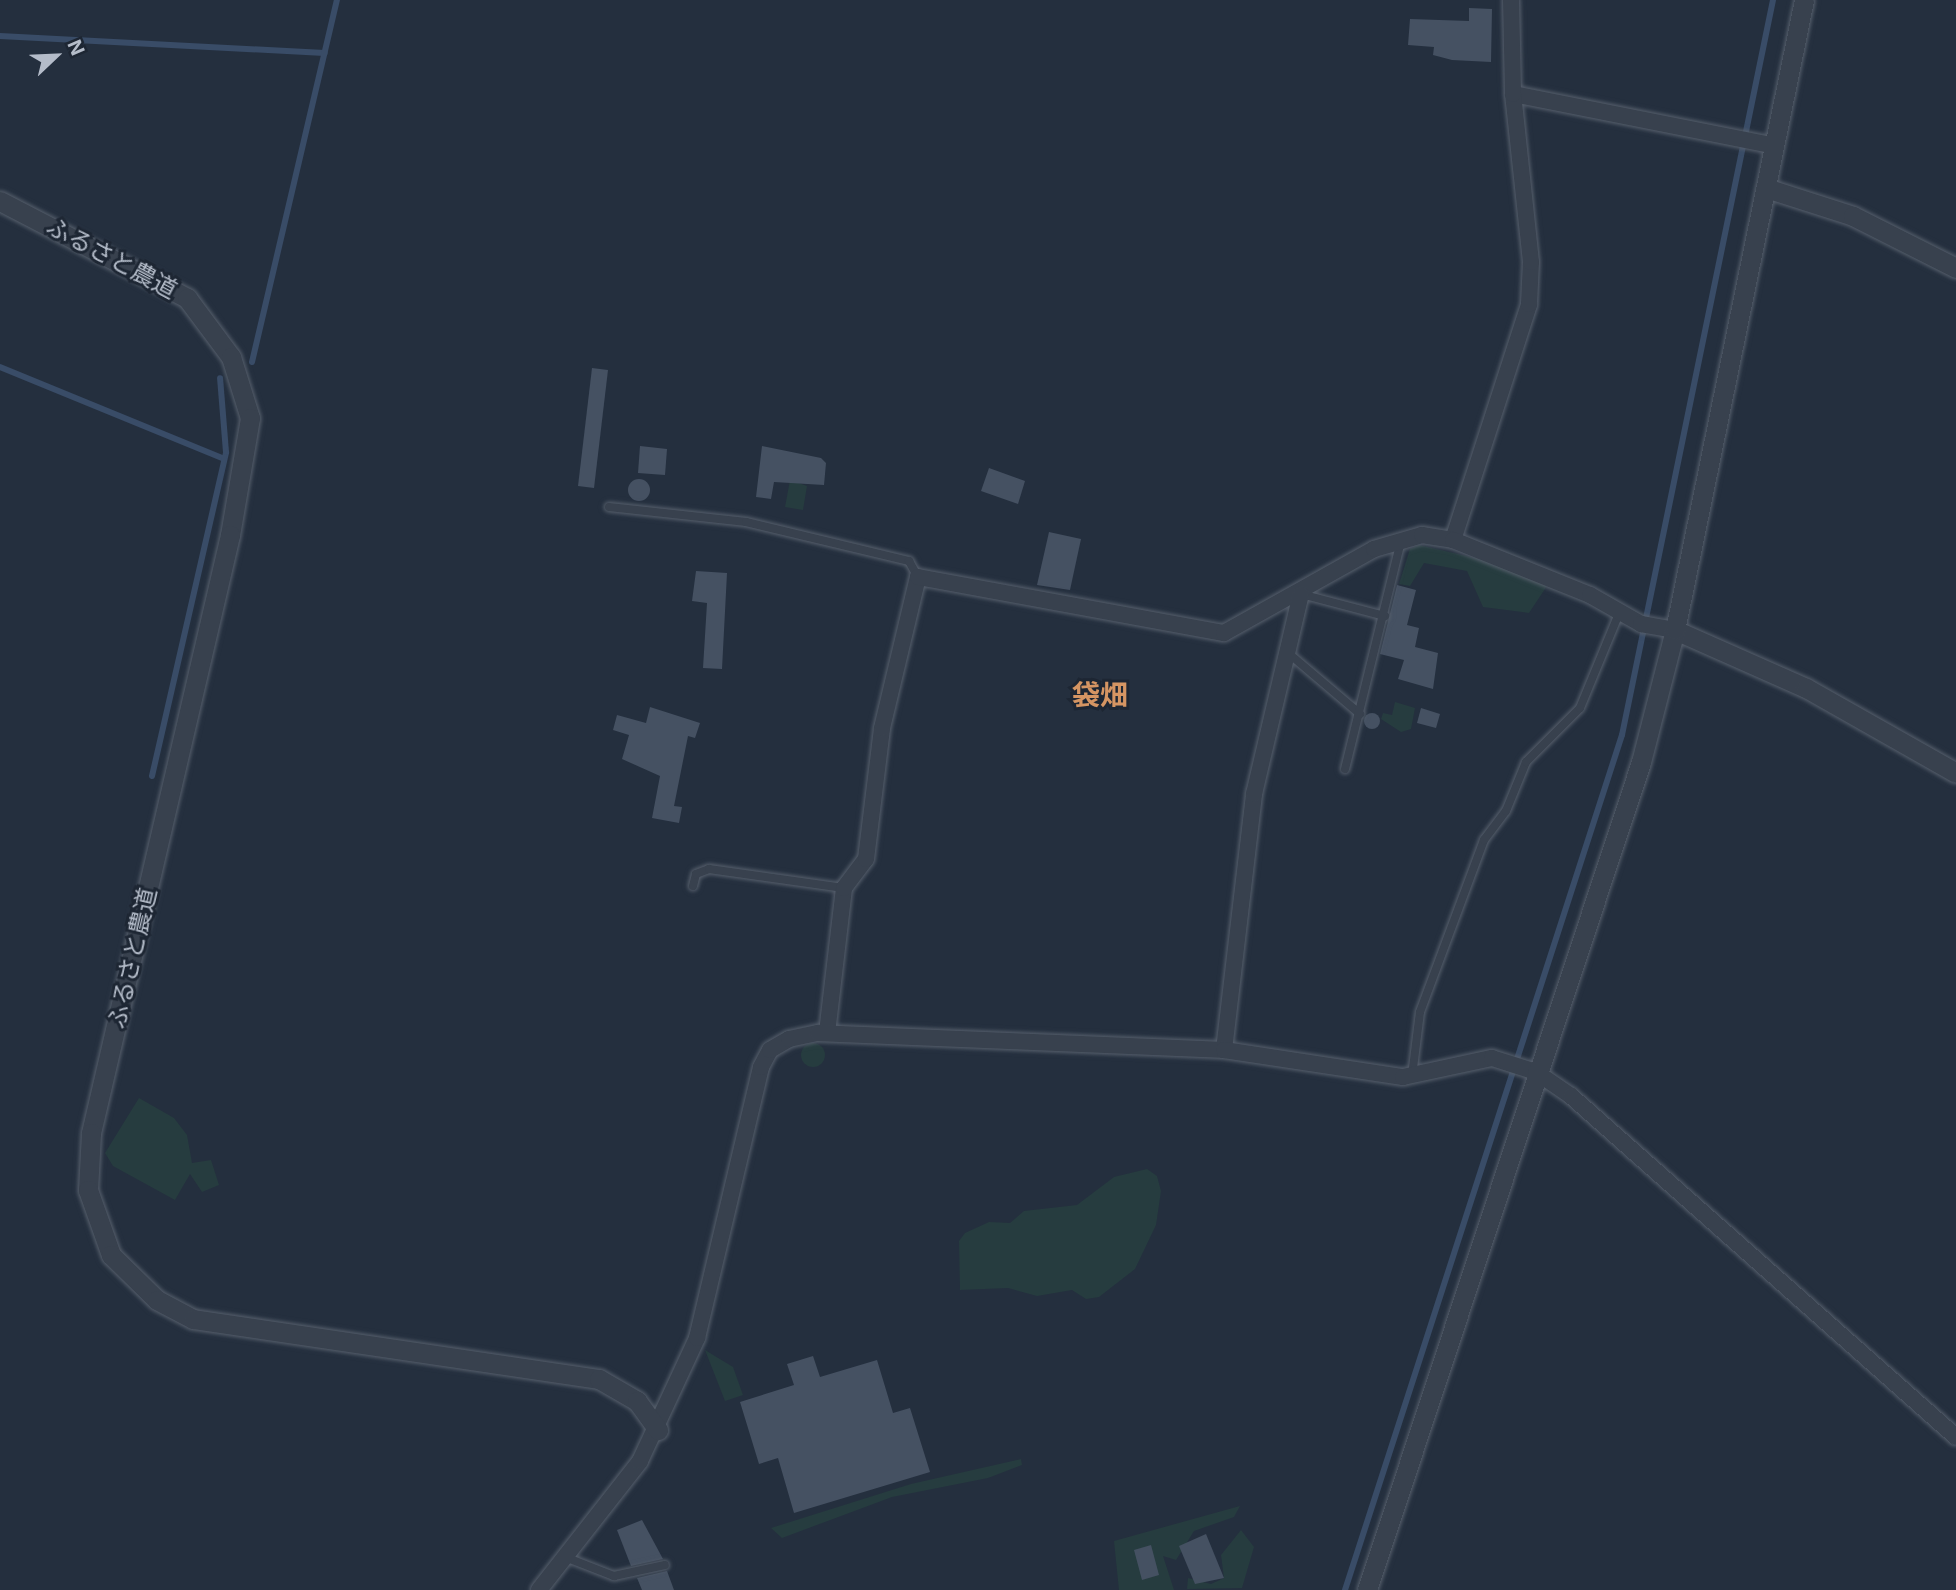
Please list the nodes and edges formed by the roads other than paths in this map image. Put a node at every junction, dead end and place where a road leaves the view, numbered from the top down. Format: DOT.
graph roads {
  1 [pos="1511,0"];
  2 [pos="1804,0"];
  3 [pos="1513,94"];
  4 [pos="1774,146"];
  5 [pos="1766,188"];
  6 [pos="0,201"];
  7 [pos="1956,268"];
  8 [pos="609,507"];
  9 [pos="1401,538"];
  10 [pos="1452,540"];
  11 [pos="918,577"];
  12 [pos="1301,594"];
  13 [pos="1620,611"];
  14 [pos="1385,616"];
  15 [pos="1657,627"];
  16 [pos="1287,652"];
  17 [pos="1360,714"];
  18 [pos="1345,769"];
  19 [pos="1956,773"];
  20 [pos="693,886"];
  21 [pos="844,888"];
  22 [pos="827,1033"];
  23 [pos="1224,1050"];
  24 [pos="1524,1068"];
  25 [pos="1412,1076"];
  26 [pos="658,1430"];
  27 [pos="1956,1437"];
  28 [pos="565,1556"];
  29 [pos="665,1565"];
  30 [pos="539,1590"];
  31 [pos="1367,1590"];
  1 -- 3 [label="street"];
  2 -- 4 [label="street"];
  3 -- 4 [label="street"];
  3 -- 10 [label="street"];
  4 -- 5 [label="street"];
  5 -- 7 [label="street"];
  5 -- 15 [label="street"];
  6 -- 26 [label="street, ふるさと農道"];
  8 -- 11 [label="lane"];
  9 -- 10 [label="street"];
  9 -- 12 [label="street"];
  9 -- 14 [label="lane"];
  10 -- 13 [label="street"];
  11 -- 12 [label="street"];
  11 -- 21 [label="street"];
  12 -- 14 [label="lane"];
  12 -- 16 [label="street"];
  13 -- 15 [label="street"];
  13 -- 25 [label="lane"];
  14 -- 17 [label="lane"];
  15 -- 19 [label="street"];
  15 -- 24 [label="street"];
  16 -- 17 [label="lane"];
  16 -- 23 [label="street"];
  17 -- 18 [label="lane"];
  20 -- 21 [label="lane"];
  21 -- 22 [label="street"];
  22 -- 23 [label="street"];
  22 -- 26 [label="street"];
  23 -- 25 [label="street"];
  24 -- 25 [label="street"];
  24 -- 27 [label="street"];
  24 -- 31 [label="street"];
  26 -- 28 [label="street"];
  28 -- 29 [label="lane"];
  28 -- 30 [label="street"];
}
